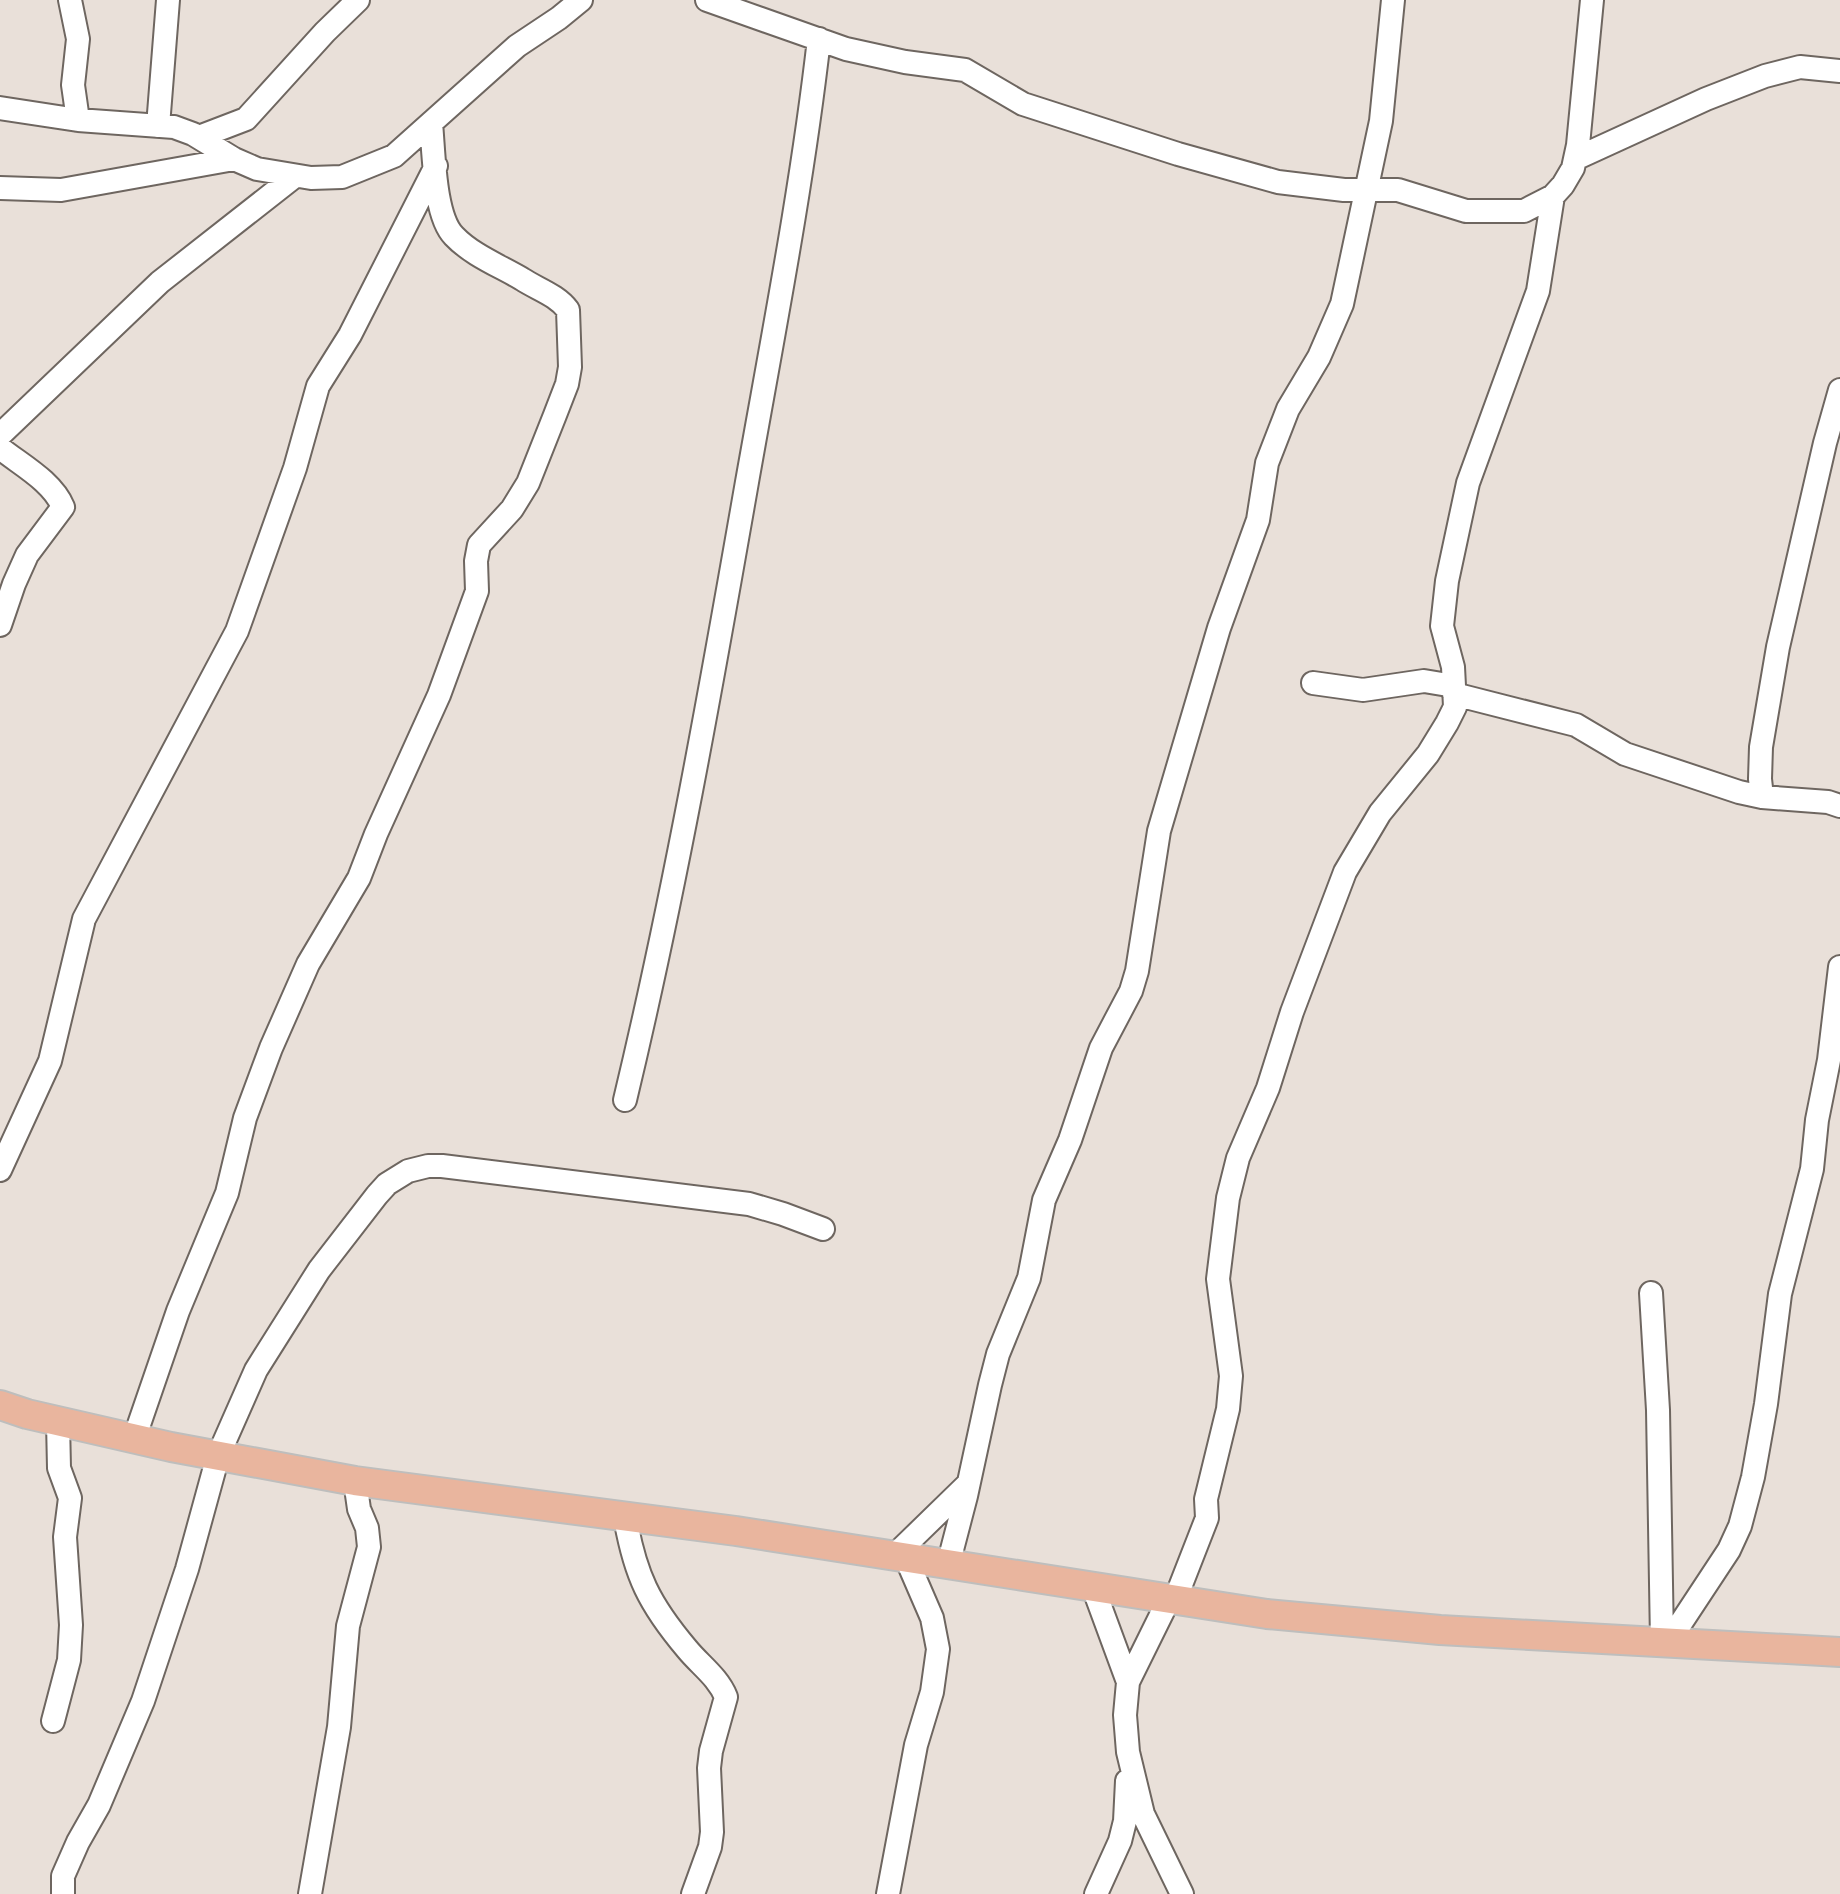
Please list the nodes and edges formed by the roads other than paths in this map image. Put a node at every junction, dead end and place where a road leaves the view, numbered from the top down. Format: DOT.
graph roads {
  1 [pos="70,0"];
  2 [pos="168,0"];
  3 [pos="358,0"];
  4 [pos="581,0"];
  5 [pos="707,0"];
  6 [pos="1393,0"];
  7 [pos="1592,0"];
  8 [pos="819,39"];
  9 [pos="1840,71"];
  10 [pos="0,108"];
  11 [pos="246,119"];
  12 [pos="78,120"];
  13 [pos="431,123"];
  14 [pos="158,126"];
  15 [pos="219,155"];
  16 [pos="1575,159"];
  17 [pos="436,166"];
  18 [pos="295,176"];
  19 [pos="0,188"];
  20 [pos="1366,191"];
  21 [pos="1553,196"];
  22 [pos="1840,390"];
  23 [pos="0,435"];
  24 [pos="0,448"];
  25 [pos="0,625"];
  26 [pos="1313,683"];
  27 [pos="1454,690"];
  28 [pos="1762,797"];
  29 [pos="1840,806"];
  30 [pos="1839,981"];
  31 [pos="625,1100"];
  32 [pos="0,1170"];
  33 [pos="823,1229"];
  34 [pos="1651,1293"];
  35 [pos="0,1405"];
  36 [pos="58,1422"];
  37 [pos="134,1439"];
  38 [pos="218,1456"];
  39 [pos="355,1481"];
  40 [pos="969,1483"];
  41 [pos="625,1517"];
  42 [pos="900,1557"];
  43 [pos="948,1565"];
  44 [pos="1093,1587"];
  45 [pos="1172,1600"];
  46 [pos="1666,1641"];
  47 [pos="1840,1652"];
  48 [pos="1128,1682"];
  49 [pos="53,1721"];
  50 [pos="1128,1752"];
  51 [pos="63,1894"];
  52 [pos="310,1894"];
  53 [pos="693,1894"];
  54 [pos="888,1894"];
  55 [pos="1096,1894"];
  56 [pos="1182,1894"];
  1 -- 12 [label="street"];
  2 -- 14 [label="street"];
  3 -- 11 [label="street"];
  4 -- 13 [label="street"];
  5 -- 8 [label="street"];
  6 -- 20 [label="street"];
  7 -- 16 [label="street"];
  8 -- 20 [label="street"];
  8 -- 31 [label="street"];
  9 -- 16 [label="street"];
  10 -- 12 [label="street"];
  11 -- 15 [label="street"];
  11 -- 15 [label="street"];
  12 -- 14 [label="street"];
  13 -- 17 [label="street"];
  13 -- 18 [label="street"];
  14 -- 15 [label="street"];
  15 -- 18 [label="street"];
  15 -- 19 [label="street"];
  16 -- 21 [label="street"];
  17 -- 32 [label="street"];
  17 -- 37 [label="street"];
  18 -- 23 [label="street"];
  20 -- 21 [label="street"];
  20 -- 40 [label="street"];
  21 -- 27 [label="street"];
  22 -- 28 [label="street"];
  24 -- 25 [label="street"];
  26 -- 27 [label="street"];
  27 -- 28 [label="street"];
  27 -- 45 [label="street"];
  28 -- 29 [label="street"];
  30 -- 46 [label="street"];
  33 -- 38 [label="street"];
  34 -- 46 [label="street"];
  35 -- 36 [label="main road"];
  36 -- 37 [label="main road"];
  36 -- 49 [label="street"];
  37 -- 38 [label="main road"];
  38 -- 39 [label="main road"];
  38 -- 51 [label="street"];
  39 -- 41 [label="main road"];
  39 -- 52 [label="street"];
  40 -- 42 [label="street"];
  40 -- 43 [label="street"];
  41 -- 42 [label="main road"];
  41 -- 53 [label="street"];
  42 -- 43 [label="main road"];
  42 -- 54 [label="street"];
  43 -- 44 [label="main road"];
  44 -- 45 [label="main road"];
  44 -- 48 [label="street"];
  45 -- 46 [label="main road"];
  45 -- 48 [label="street"];
  46 -- 47 [label="main road"];
  48 -- 50 [label="street"];
  50 -- 55 [label="street"];
  50 -- 56 [label="street"];
}
